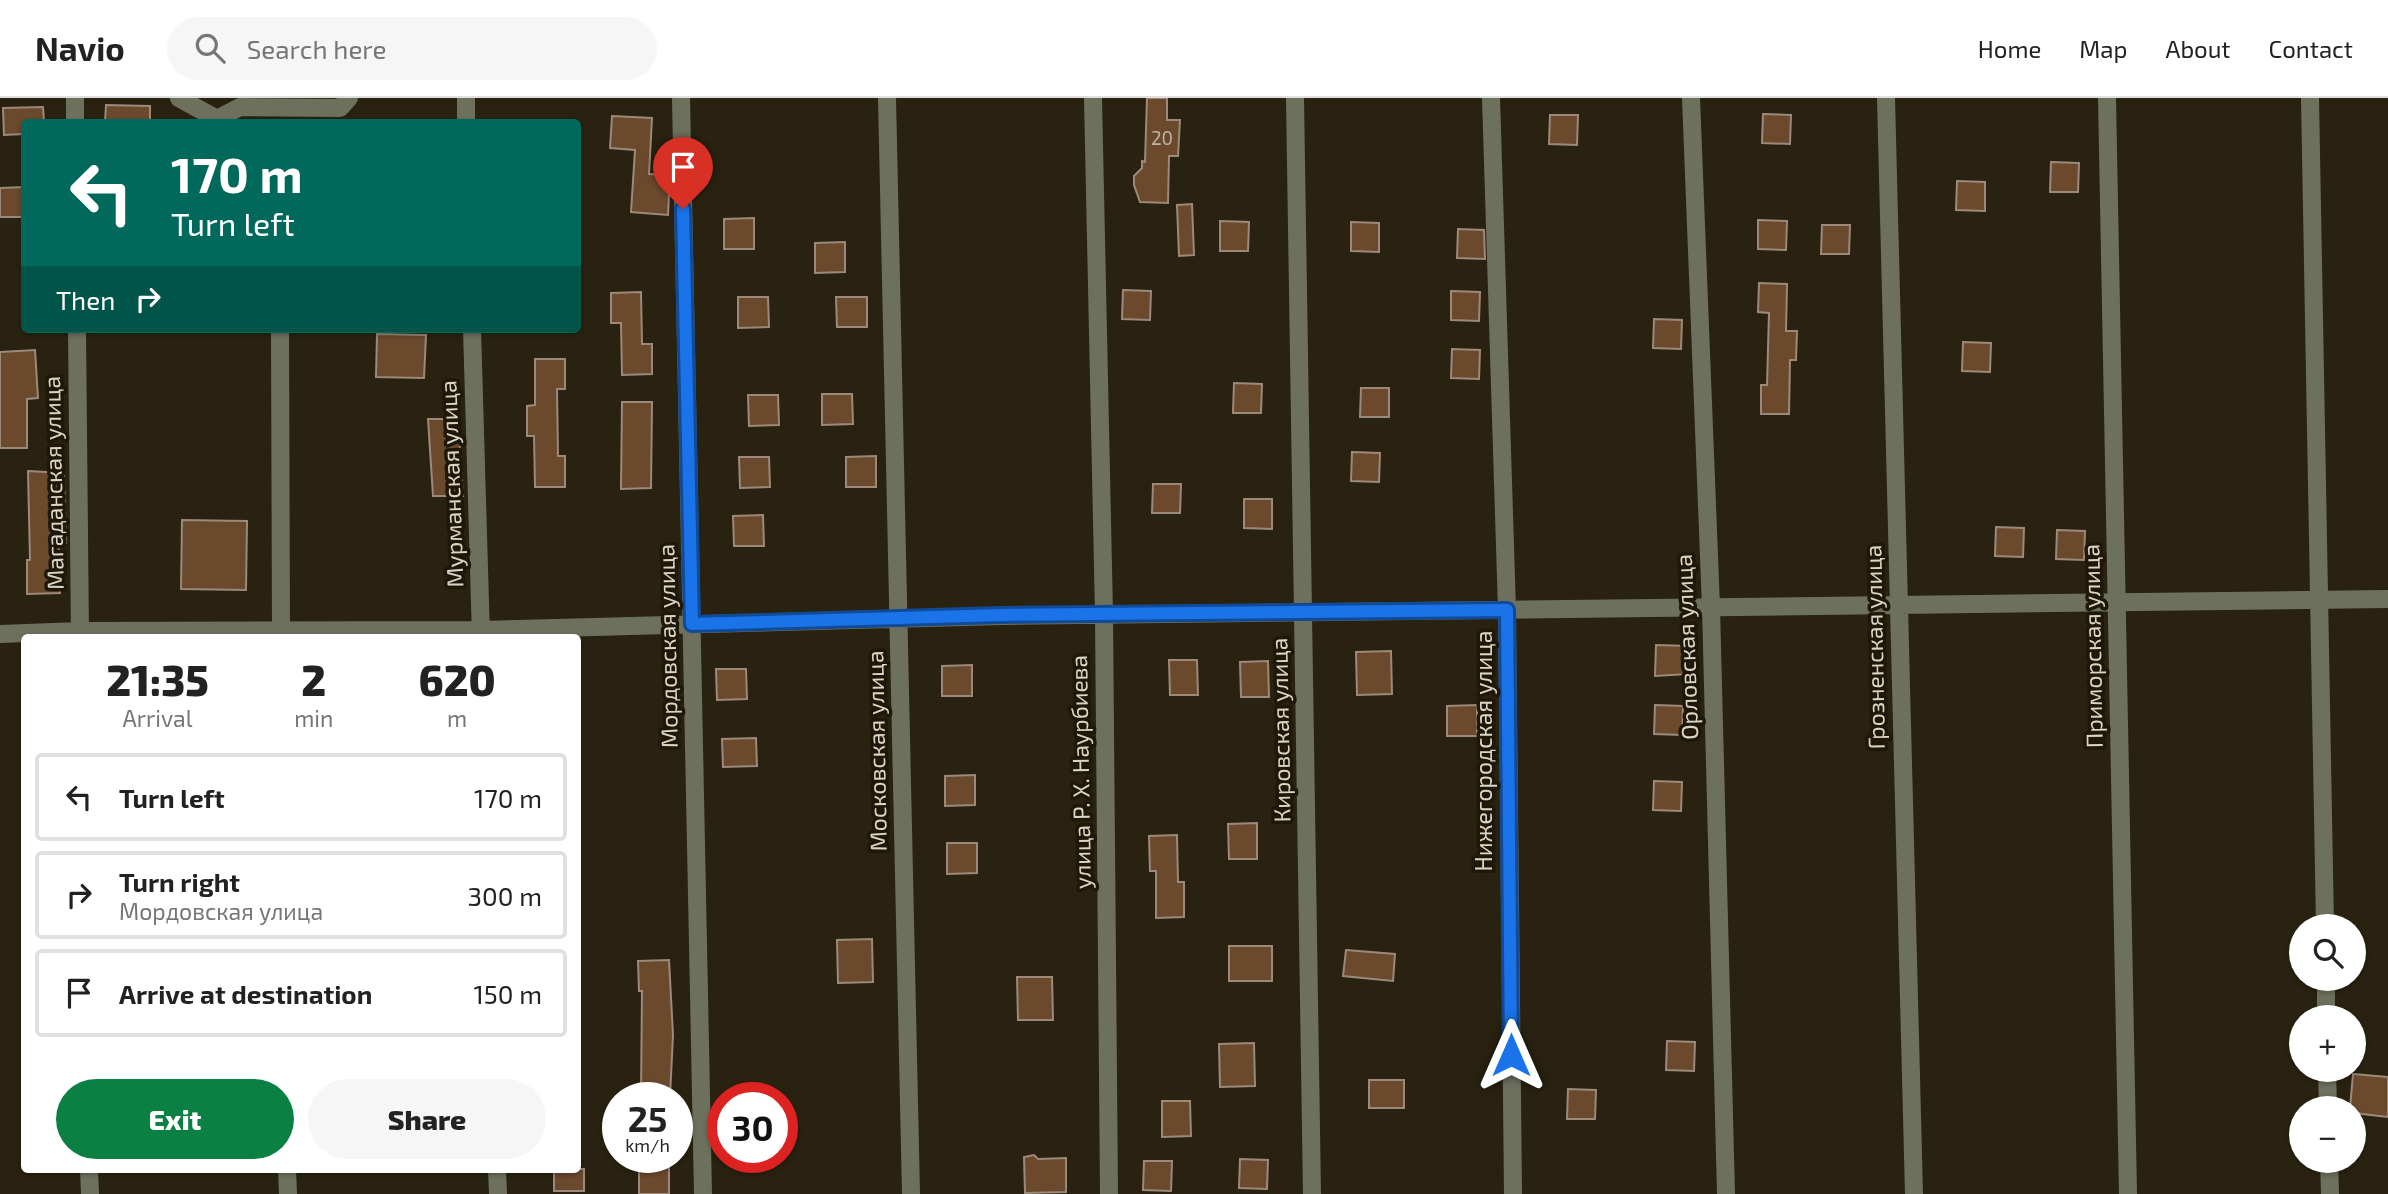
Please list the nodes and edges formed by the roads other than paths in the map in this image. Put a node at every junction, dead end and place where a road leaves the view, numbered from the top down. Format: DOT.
graph roads {
  1 [pos="75,98"];
  2 [pos="179,98"];
  3 [pos="349,98"];
  4 [pos="466,98"];
  5 [pos="681,98"];
  6 [pos="887,98"];
  7 [pos="1093,98"];
  8 [pos="1295,98"];
  9 [pos="1491,98"];
  10 [pos="1691,98"];
  11 [pos="1886,98"];
  12 [pos="2107,98"];
  13 [pos="2310,98"];
  14 [pos="244,115"];
  15 [pos="75,119"];
  16 [pos="466,119"];
  17 [pos="77,333"];
  18 [pos="280,333"];
  19 [pos="472,333"];
  20 [pos="2388,599"];
  21 [pos="2319,600"];
  22 [pos="2117,602"];
  23 [pos="1899,605"];
  24 [pos="1711,607"];
  25 [pos="1507,610"];
  26 [pos="1304,612"];
  27 [pos="1104,614"];
  28 [pos="899,618"];
  29 [pos="692,624"];
  30 [pos="0,634"];
  31 [pos="80,634"];
  32 [pos="281,634"];
  33 [pos="481,634"];
  34 [pos="2325,914"];
  35 [pos="89,1173"];
  36 [pos="288,1173"];
  37 [pos="498,1173"];
  38 [pos="2329,1173"];
  39 [pos="90,1194"];
  40 [pos="288,1194"];
  41 [pos="498,1194"];
  42 [pos="703,1194"];
  43 [pos="911,1194"];
  44 [pos="1109,1194"];
  45 [pos="1312,1194"];
  46 [pos="1513,1194"];
  47 [pos="1726,1194"];
  48 [pos="1914,1194"];
  49 [pos="2128,1194"];
  50 [pos="2330,1194"];
  1 -- 15 [label="street"];
  2 -- 14 [label="street"];
  3 -- 14 [label="street"];
  4 -- 16 [label="street"];
  5 -- 29 [label="street, Мордовская улица"];
  6 -- 28 [label="street, Московская улица"];
  7 -- 27 [label="street, улица Р. Х. Наурбиева"];
  8 -- 26 [label="street, Кировская улица"];
  9 -- 25 [label="street, Нижегородская улица"];
  10 -- 24 [label="street, Орловская улица"];
  11 -- 23 [label="street, Грозненская улица"];
  12 -- 22 [label="street, Приморская улица"];
  13 -- 21 [label="street"];
  17 -- 31 [label="street, Магаданская улица"];
  18 -- 32 [label="street"];
  19 -- 33 [label="street, Мурманская улица"];
  20 -- 21 [label="street"];
  21 -- 22 [label="street"];
  21 -- 34 [label="street"];
  22 -- 23 [label="street"];
  22 -- 49 [label="street, Приморская улица"];
  23 -- 24 [label="street"];
  23 -- 48 [label="street, Грозненская улица"];
  24 -- 25 [label="street"];
  24 -- 47 [label="street, Орловская улица"];
  25 -- 26 [label="street"];
  25 -- 46 [label="street, Нижегородская улица"];
  26 -- 27 [label="street"];
  26 -- 45 [label="street, Кировская улица"];
  27 -- 28 [label="street"];
  27 -- 44 [label="street, улица Р. Х. Наурбиева"];
  28 -- 29 [label="street"];
  28 -- 43 [label="street, Московская улица"];
  29 -- 33 [label="street"];
  29 -- 42 [label="street, Мордовская улица"];
  30 -- 31 [label="street"];
  31 -- 32 [label="street"];
  32 -- 33 [label="street"];
  35 -- 39 [label="street"];
  36 -- 40 [label="street"];
  37 -- 41 [label="street"];
  38 -- 50 [label="street"];
}
